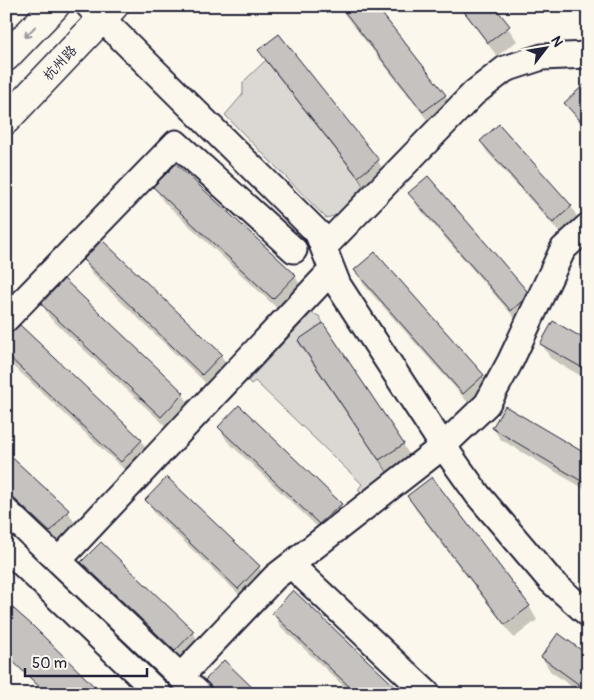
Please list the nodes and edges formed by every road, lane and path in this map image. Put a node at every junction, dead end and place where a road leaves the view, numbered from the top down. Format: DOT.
graph roads {
  1 [pos="55,6"];
  2 [pos="102,10"];
  3 [pos="588,55"];
  4 [pos="6,57"];
  5 [pos="6,120"];
  6 [pos="588,226"];
  7 [pos="318,234"];
  8 [pos="294,250"];
  9 [pos="332,270"];
  10 [pos="6,319"];
  11 [pos="443,446"];
  12 [pos="6,511"];
  13 [pos="6,548"];
  14 [pos="59,560"];
  15 [pos="291,564"];
  16 [pos="588,614"];
  17 [pos="181,676"];
  18 [pos="159,694"];
  19 [pos="199,694"];
  20 [pos="428,694"];
  1 -- 4 [label="main road, one-way"];
  2 -- 5 [label="main road, 杭州路"];
  2 -- 7 [label="street"];
  3 -- 7 [label="street"];
  6 -- 11 [label="street"];
  7 -- 9 [label="street"];
  8 -- 10 [label="street"];
  9 -- 11 [label="street"];
  9 -- 14 [label="street"];
  11 -- 15 [label="street"];
  11 -- 16 [label="street"];
  12 -- 14 [label="street"];
  13 -- 18 [label="street"];
  14 -- 17 [label="street"];
  15 -- 17 [label="street"];
  15 -- 20 [label="street"];
  17 -- 19 [label="street"];
}
